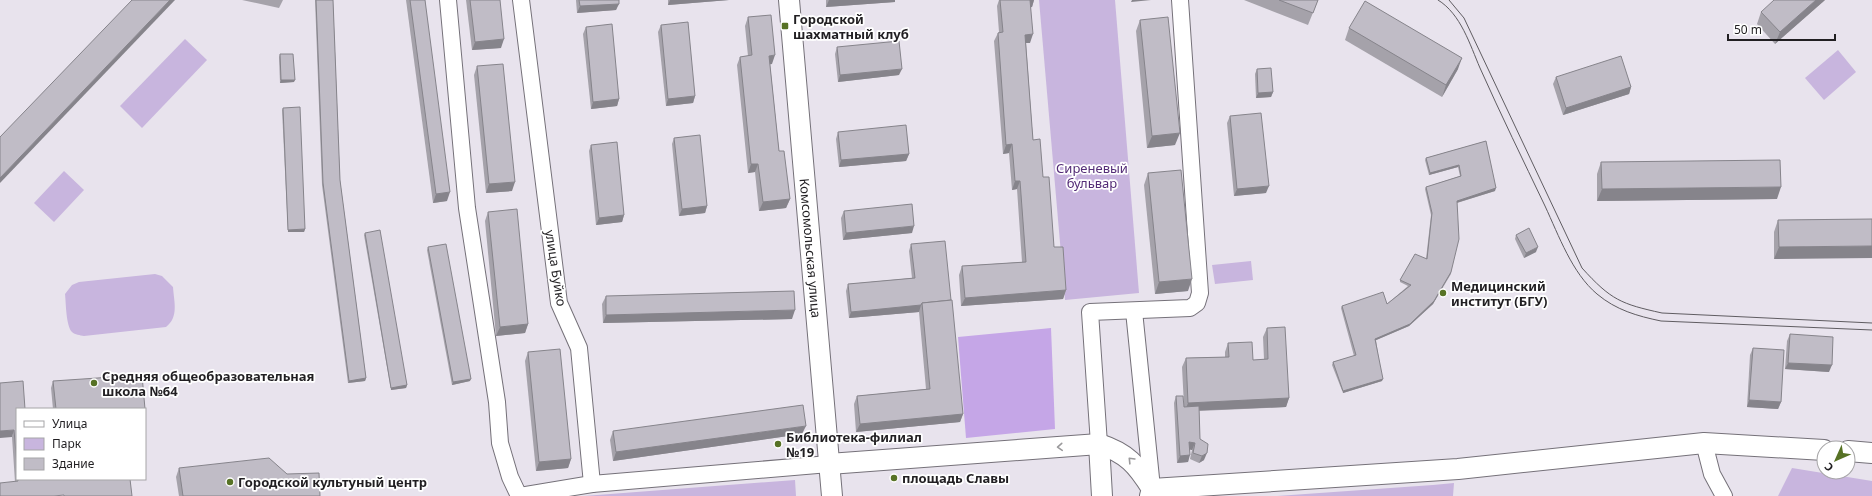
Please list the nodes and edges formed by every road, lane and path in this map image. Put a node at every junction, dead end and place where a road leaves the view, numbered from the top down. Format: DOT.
graph roads {
  1 [pos="448,0"];
  2 [pos="521,0"];
  3 [pos="790,0"];
  4 [pos="1180,0"];
  5 [pos="1134,311"];
  6 [pos="1704,443"];
  7 [pos="1099,444"];
  8 [pos="1816,450"];
  9 [pos="1856,452"];
  10 [pos="1872,453"];
  11 [pos="829,464"];
  12 [pos="592,484"];
  13 [pos="1151,492"];
  14 [pos="520,496"];
  15 [pos="832,496"];
  16 [pos="1102,496"];
  17 [pos="1724,496"];
  1 -- 14 [label="street"];
  2 -- 12 [label="street, улица Буйко"];
  3 -- 11 [label="street, Комсомольская улица"];
  4 -- 5 [label="street"];
  5 -- 7 [label="street"];
  5 -- 13 [label="street"];
  6 -- 8 [label="street"];
  6 -- 13 [label="street"];
  6 -- 17 [label="street"];
  7 -- 11 [label="street, one-way"];
  13 -- 7 [label="street, one-way"];
  7 -- 16 [label="street"];
  9 -- 10 [label="street"];
  11 -- 12 [label="street"];
  11 -- 15 [label="street, Комсомольская улица"];
  12 -- 14 [label="street"];
}
